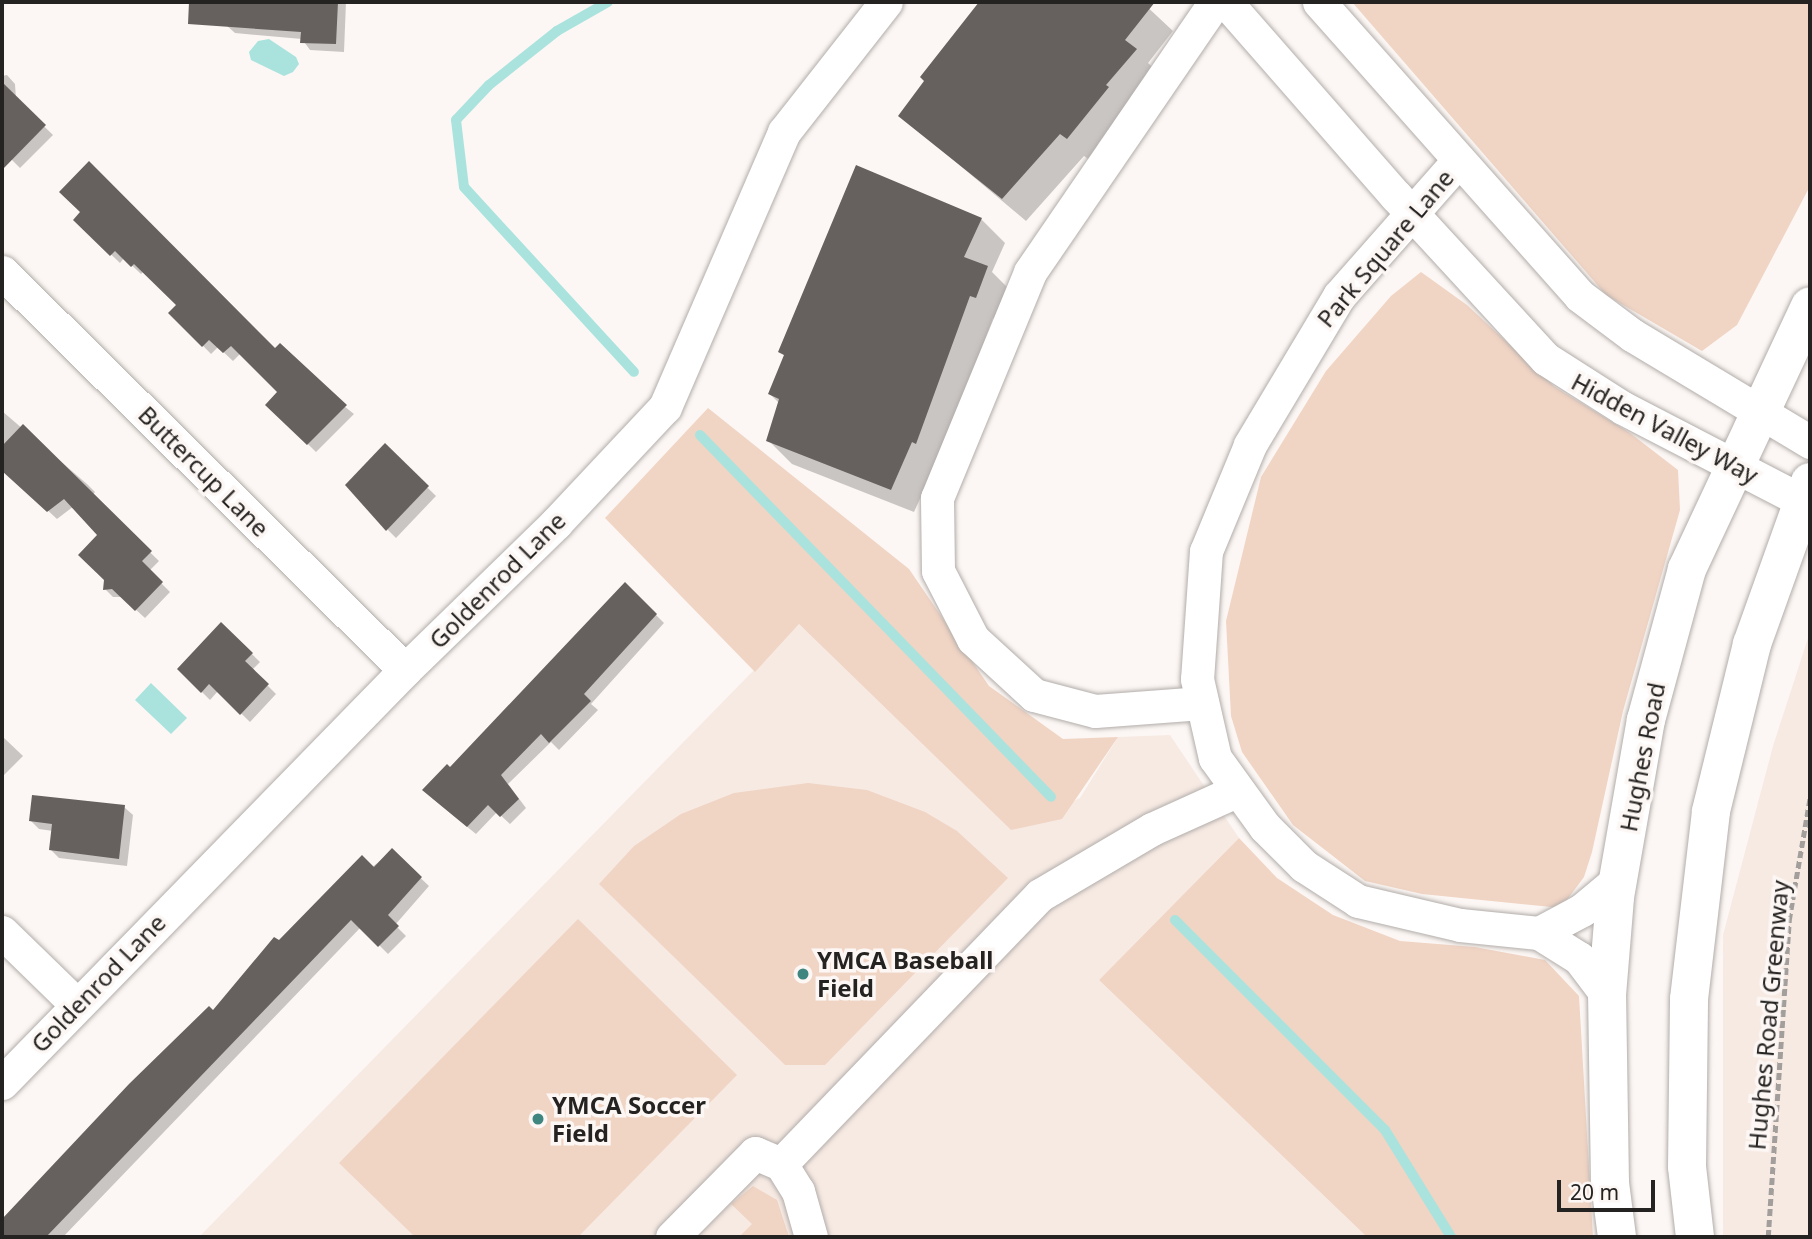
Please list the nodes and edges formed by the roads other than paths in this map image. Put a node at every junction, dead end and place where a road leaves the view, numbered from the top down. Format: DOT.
graph roads {
  1 [pos="886,2"];
  2 [pos="1215,2"];
  3 [pos="1226,2"];
  4 [pos="1319,2"];
  5 [pos="1458,161"];
  6 [pos="1411,212"];
  7 [pos="2,272"];
  8 [pos="1810,306"];
  9 [pos="1761,409"];
  10 [pos="1810,442"];
  11 [pos="1734,465"];
  12 [pos="1808,496"];
  13 [pos="405,670"];
  14 [pos="1202,704"];
  15 [pos="1236,791"];
  16 [pos="1619,879"];
  17 [pos="2,932"];
  18 [pos="1539,933"];
  19 [pos="1607,995"];
  20 [pos="76,1004"];
  21 [pos="2,1083"];
  22 [pos="781,1164"];
  23 [pos="673,1237"];
  24 [pos="811,1237"];
  25 [pos="1617,1237"];
  26 [pos="1695,1237"];
  1 -- 13 [label="street, Goldenrod Lane"];
  2 -- 14 [label="street"];
  3 -- 6 [label="street, Hidden Valley Way"];
  4 -- 5 [label="street"];
  5 -- 6 [label="street, Park Square Lane"];
  5 -- 9 [label="street"];
  6 -- 11 [label="street, Hidden Valley Way"];
  6 -- 14 [label="street, Park Square Lane"];
  7 -- 13 [label="street, Buttercup Lane"];
  8 -- 9 [label="main road, Hughes Road"];
  9 -- 10 [label="street"];
  9 -- 11 [label="main road, Hughes Road"];
  11 -- 12 [label="street, Hidden Valley Way"];
  11 -- 16 [label="main road, Hughes Road"];
  12 -- 26 [label="main road"];
  13 -- 20 [label="street, Goldenrod Lane"];
  14 -- 15 [label="street, Park Square Lane"];
  15 -- 18 [label="street, Park Square Lane"];
  15 -- 22 [label="street"];
  16 -- 18 [label="street"];
  16 -- 19 [label="main road, Hughes Road"];
  17 -- 20 [label="street"];
  18 -- 19 [label="street"];
  19 -- 25 [label="main road, Hughes Road"];
  20 -- 21 [label="street, Goldenrod Lane"];
  22 -- 23 [label="street"];
  22 -- 24 [label="street"];
}
